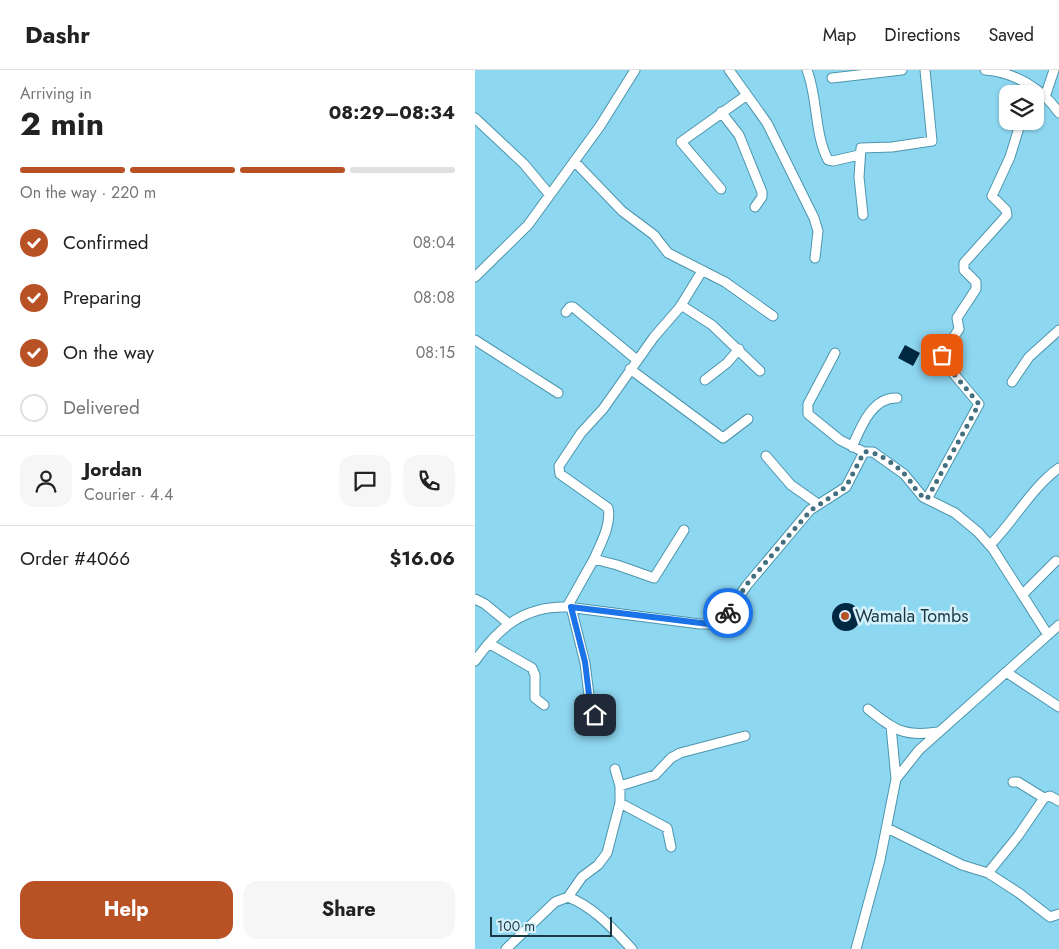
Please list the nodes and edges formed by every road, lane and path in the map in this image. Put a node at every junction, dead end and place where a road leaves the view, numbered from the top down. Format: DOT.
graph roads {
  1 [pos="635,70"];
  2 [pos="729,70"];
  3 [pos="807,70"];
  4 [pos="902,70"];
  5 [pos="925,70"];
  6 [pos="985,70"];
  7 [pos="1054,70"];
  8 [pos="832,78"];
  9 [pos="1024,85"];
  10 [pos="747,95"];
  11 [pos="1045,97"];
  12 [pos="721,112"];
  13 [pos="1059,113"];
  14 [pos="475,118"];
  15 [pos="1018,130"];
  16 [pos="859,155"];
  17 [pos="575,162"];
  18 [pos="721,189"];
  19 [pos="549,194"];
  20 [pos="755,207"];
  21 [pos="863,215"];
  22 [pos="815,258"];
  23 [pos="703,271"];
  24 [pos="475,277"];
  25 [pos="681,305"];
  26 [pos="566,312"];
  27 [pos="773,316"];
  28 [pos="1059,330"];
  29 [pos="475,340"];
  30 [pos="739,349"];
  31 [pos="835,353"];
  32 [pos="637,360"];
  33 [pos="630,368"];
  34 [pos="760,370"];
  35 [pos="705,380"];
  36 [pos="1011,382"];
  37 [pos="558,393"];
  38 [pos="897,398"];
  39 [pos="748,419"];
  40 [pos="853,447"];
  41 [pos="864,452"];
  42 [pos="766,456"];
  43 [pos="1059,468"];
  44 [pos="927,499"];
  45 [pos="819,504"];
  46 [pos="684,530"];
  47 [pos="990,545"];
  48 [pos="594,559"];
  49 [pos="1056,560"];
  50 [pos="1023,594"];
  51 [pos="475,599"];
  52 [pos="569,607"];
  53 [pos="508,623"];
  54 [pos="1059,625"];
  55 [pos="1048,635"];
  56 [pos="490,644"];
  57 [pos="475,661"];
  58 [pos="1006,672"];
  59 [pos="544,705"];
  60 [pos="1059,707"];
  61 [pos="868,709"];
  62 [pos="600,716"];
  63 [pos="891,726"];
  64 [pos="939,732"];
  65 [pos="745,736"];
  66 [pos="615,769"];
  67 [pos="896,779"];
  68 [pos="1013,782"];
  69 [pos="621,786"];
  70 [pos="1044,798"];
  71 [pos="1059,800"];
  72 [pos="620,802"];
  73 [pos="887,828"];
  74 [pos="671,847"];
  75 [pos="988,873"];
  76 [pos="568,897"];
  77 [pos="1059,914"];
  78 [pos="506,949"];
  79 [pos="632,949"];
  80 [pos="856,949"];
  1 -- 17 [label="street"];
  2 -- 10 [label="street"];
  3 -- 16 [label="street"];
  4 -- 8 [label="street"];
  5 -- 16 [label="street"];
  6 -- 9 [label="street"];
  7 -- 11 [label="street"];
  10 -- 12 [label="street"];
  10 -- 22 [label="street"];
  11 -- 13 [label="street"];
  12 -- 18 [label="street"];
  12 -- 20 [label="street"];
  14 -- 19 [label="street"];
  15 -- 44 [label="street"];
  16 -- 21 [label="street"];
  17 -- 19 [label="street"];
  17 -- 23 [label="street"];
  19 -- 24 [label="street"];
  23 -- 25 [label="street"];
  23 -- 27 [label="street"];
  25 -- 30 [label="street"];
  25 -- 32 [label="street"];
  26 -- 32 [label="street"];
  28 -- 36 [label="street"];
  29 -- 37 [label="street"];
  30 -- 34 [label="street"];
  30 -- 35 [label="street"];
  31 -- 40 [label="street"];
  32 -- 33 [label="street"];
  33 -- 39 [label="street"];
  33 -- 48 [label="street"];
  38 -- 40 [label="street"];
  40 -- 41 [label="street"];
  41 -- 44 [label="street"];
  41 -- 45 [label="street"];
  42 -- 45 [label="street"];
  43 -- 47 [label="street"];
  44 -- 47 [label="street"];
  45 -- 52 [label="street"];
  46 -- 48 [label="street"];
  47 -- 50 [label="street"];
  48 -- 52 [label="street"];
  49 -- 50 [label="street"];
  50 -- 55 [label="street"];
  51 -- 53 [label="street"];
  52 -- 53 [label="street"];
  52 -- 62 [label="street"];
  53 -- 56 [label="street"];
  54 -- 55 [label="street"];
  55 -- 58 [label="street"];
  56 -- 57 [label="street"];
  56 -- 59 [label="street"];
  58 -- 60 [label="street"];
  58 -- 64 [label="street"];
  61 -- 63 [label="street"];
  63 -- 64 [label="street"];
  63 -- 67 [label="street"];
  64 -- 67 [label="street"];
  65 -- 69 [label="street"];
  66 -- 69 [label="street"];
  67 -- 73 [label="street"];
  68 -- 70 [label="street"];
  69 -- 72 [label="street"];
  70 -- 71 [label="street"];
  70 -- 75 [label="street"];
  72 -- 74 [label="street"];
  72 -- 76 [label="street"];
  73 -- 75 [label="street"];
  73 -- 80 [label="street"];
  75 -- 77 [label="street"];
  76 -- 78 [label="street"];
  76 -- 79 [label="street"];
}
